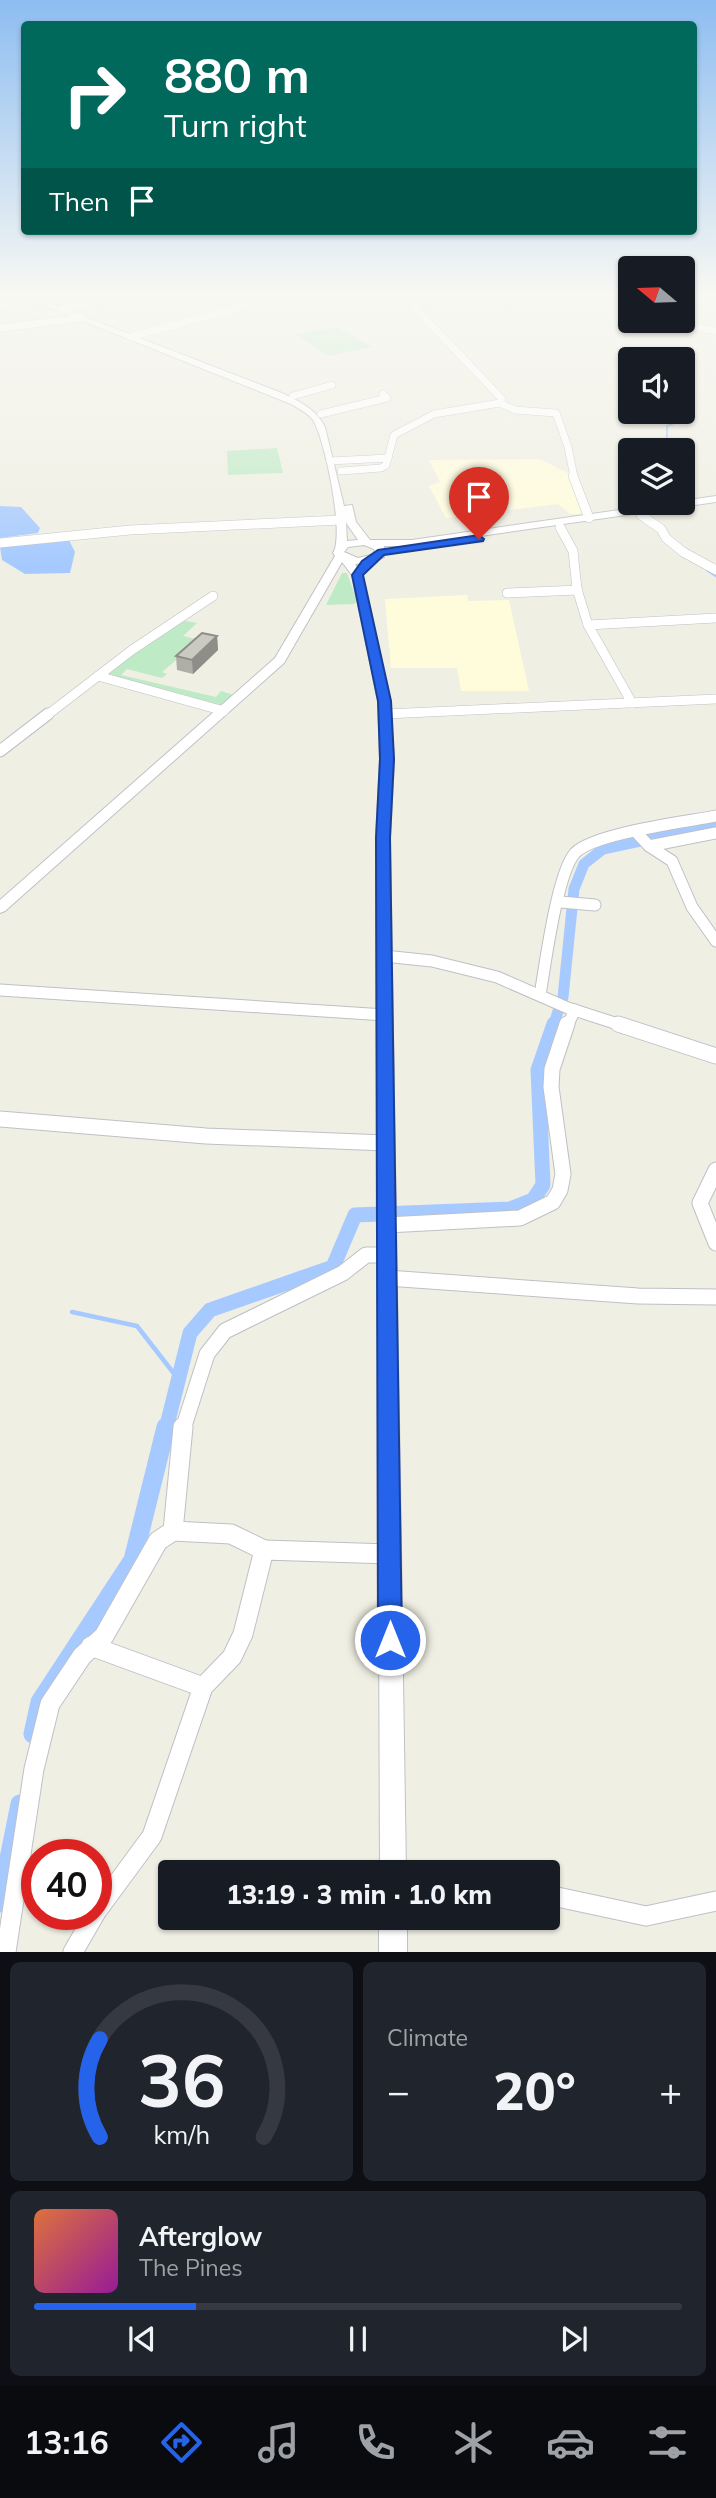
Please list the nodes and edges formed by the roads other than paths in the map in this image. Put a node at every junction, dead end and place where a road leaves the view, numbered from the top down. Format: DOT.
graph roads {
  1 [pos="250,384"];
  2 [pos="261,384"];
  3 [pos="487,384"];
  4 [pos="332,385"];
  5 [pos="383,394"];
  6 [pos="293,396"];
  7 [pos="500,403"];
  8 [pos="321,414"];
  9 [pos="388,458"];
  10 [pos="334,461"];
  11 [pos="341,471"];
  12 [pos="716,499"];
  13 [pos="716,505"];
  14 [pos="695,508"];
  15 [pos="641,515"];
  16 [pos="589,518"];
  17 [pos="341,520"];
  18 [pos="560,527"];
  19 [pos="0,542"];
  20 [pos="368,543"];
  21 [pos="342,554"];
  22 [pos="377,556"];
  23 [pos="716,570"];
  24 [pos="357,575"];
  25 [pos="578,590"];
  26 [pos="507,593"];
  27 [pos="213,596"];
  28 [pos="716,618"];
  29 [pos="588,625"];
  30 [pos="98,676"];
  31 [pos="716,699"];
  32 [pos="632,703"];
  33 [pos="224,711"];
  34 [pos="385,715"];
  35 [pos="0,751"];
  36 [pos="716,816"];
  37 [pos="637,832"];
  38 [pos="716,833"];
  39 [pos="649,846"];
  40 [pos="560,902"];
  41 [pos="596,905"];
  42 [pos="0,908"];
  43 [pos="716,941"];
  44 [pos="384,956"];
  45 [pos="0,990"];
  46 [pos="546,998"];
  47 [pos="571,1009"];
  48 [pos="385,1015"];
  49 [pos="716,1056"];
  50 [pos="0,1119"];
  51 [pos="386,1143"];
  52 [pos="716,1170"];
  53 [pos="387,1223"];
  54 [pos="716,1243"];
  55 [pos="387,1266"];
  56 [pos="716,1297"];
  57 [pos="173,1531"];
  58 [pos="264,1550"];
  59 [pos="390,1554"];
  60 [pos="91,1646"];
  61 [pos="203,1687"];
  62 [pos="393,1860"];
  63 [pos="112,1891"];
  64 [pos="560,1898"];
  65 [pos="716,1901"];
  66 [pos="86,1930"];
  67 [pos="393,1930"];
  68 [pos="7,1952"];
  69 [pos="74,1952"];
  70 [pos="393,1952"];
  1 -- 10 [label="main road"];
  2 -- 6 [label="main road"];
  3 -- 7 [label="street"];
  4 -- 6 [label="street"];
  5 -- 8 [label="street"];
  6 -- 8 [label="main road"];
  7 -- 9 [label="street"];
  7 -- 16 [label="street"];
  8 -- 10 [label="main road"];
  9 -- 10 [label="street"];
  9 -- 11 [label="street"];
  10 -- 11 [label="main road"];
  10 -- 17 [label="main road"];
  11 -- 20 [label="main road"];
  12 -- 16 [label="main road"];
  13 -- 14 [label="main road"];
  15 -- 18 [label="main road"];
  15 -- 23 [label="street"];
  16 -- 20 [label="main road"];
  17 -- 19 [label="street"];
  17 -- 21 [label="main road"];
  18 -- 22 [label="main road"];
  18 -- 25 [label="street"];
  20 -- 21 [label="main road"];
  20 -- 22 [label="main road"];
  21 -- 22 [label="main road"];
  21 -- 24 [label="main road"];
  21 -- 33 [label="main road"];
  22 -- 24 [label="main road"];
  24 -- 34 [label="main road"];
  25 -- 26 [label="street"];
  25 -- 29 [label="street"];
  27 -- 30 [label="street"];
  28 -- 29 [label="street"];
  29 -- 32 [label="street"];
  30 -- 33 [label="street"];
  30 -- 35 [label="street"];
  31 -- 32 [label="street"];
  32 -- 34 [label="street"];
  33 -- 42 [label="main road"];
  34 -- 44 [label="main road"];
  36 -- 37 [label="street"];
  37 -- 39 [label="street"];
  37 -- 40 [label="street"];
  38 -- 39 [label="street"];
  39 -- 43 [label="street"];
  40 -- 41 [label="street"];
  40 -- 46 [label="street"];
  44 -- 46 [label="street"];
  44 -- 48 [label="main road"];
  45 -- 48 [label="street"];
  46 -- 47 [label="street"];
  47 -- 49 [label="street"];
  47 -- 53 [label="street"];
  48 -- 51 [label="main road"];
  50 -- 51 [label="street"];
  51 -- 53 [label="main road"];
  52 -- 54 [label="street"];
  53 -- 55 [label="main road"];
  55 -- 56 [label="street"];
  55 -- 57 [label="street"];
  55 -- 59 [label="main road"];
  57 -- 58 [label="street"];
  57 -- 60 [label="street"];
  58 -- 59 [label="street"];
  58 -- 61 [label="street"];
  59 -- 62 [label="main road"];
  60 -- 61 [label="street"];
  60 -- 68 [label="street"];
  61 -- 63 [label="street"];
  64 -- 65 [label="street"];
  66 -- 69 [label="street"];
  67 -- 70 [label="main road"];
}
